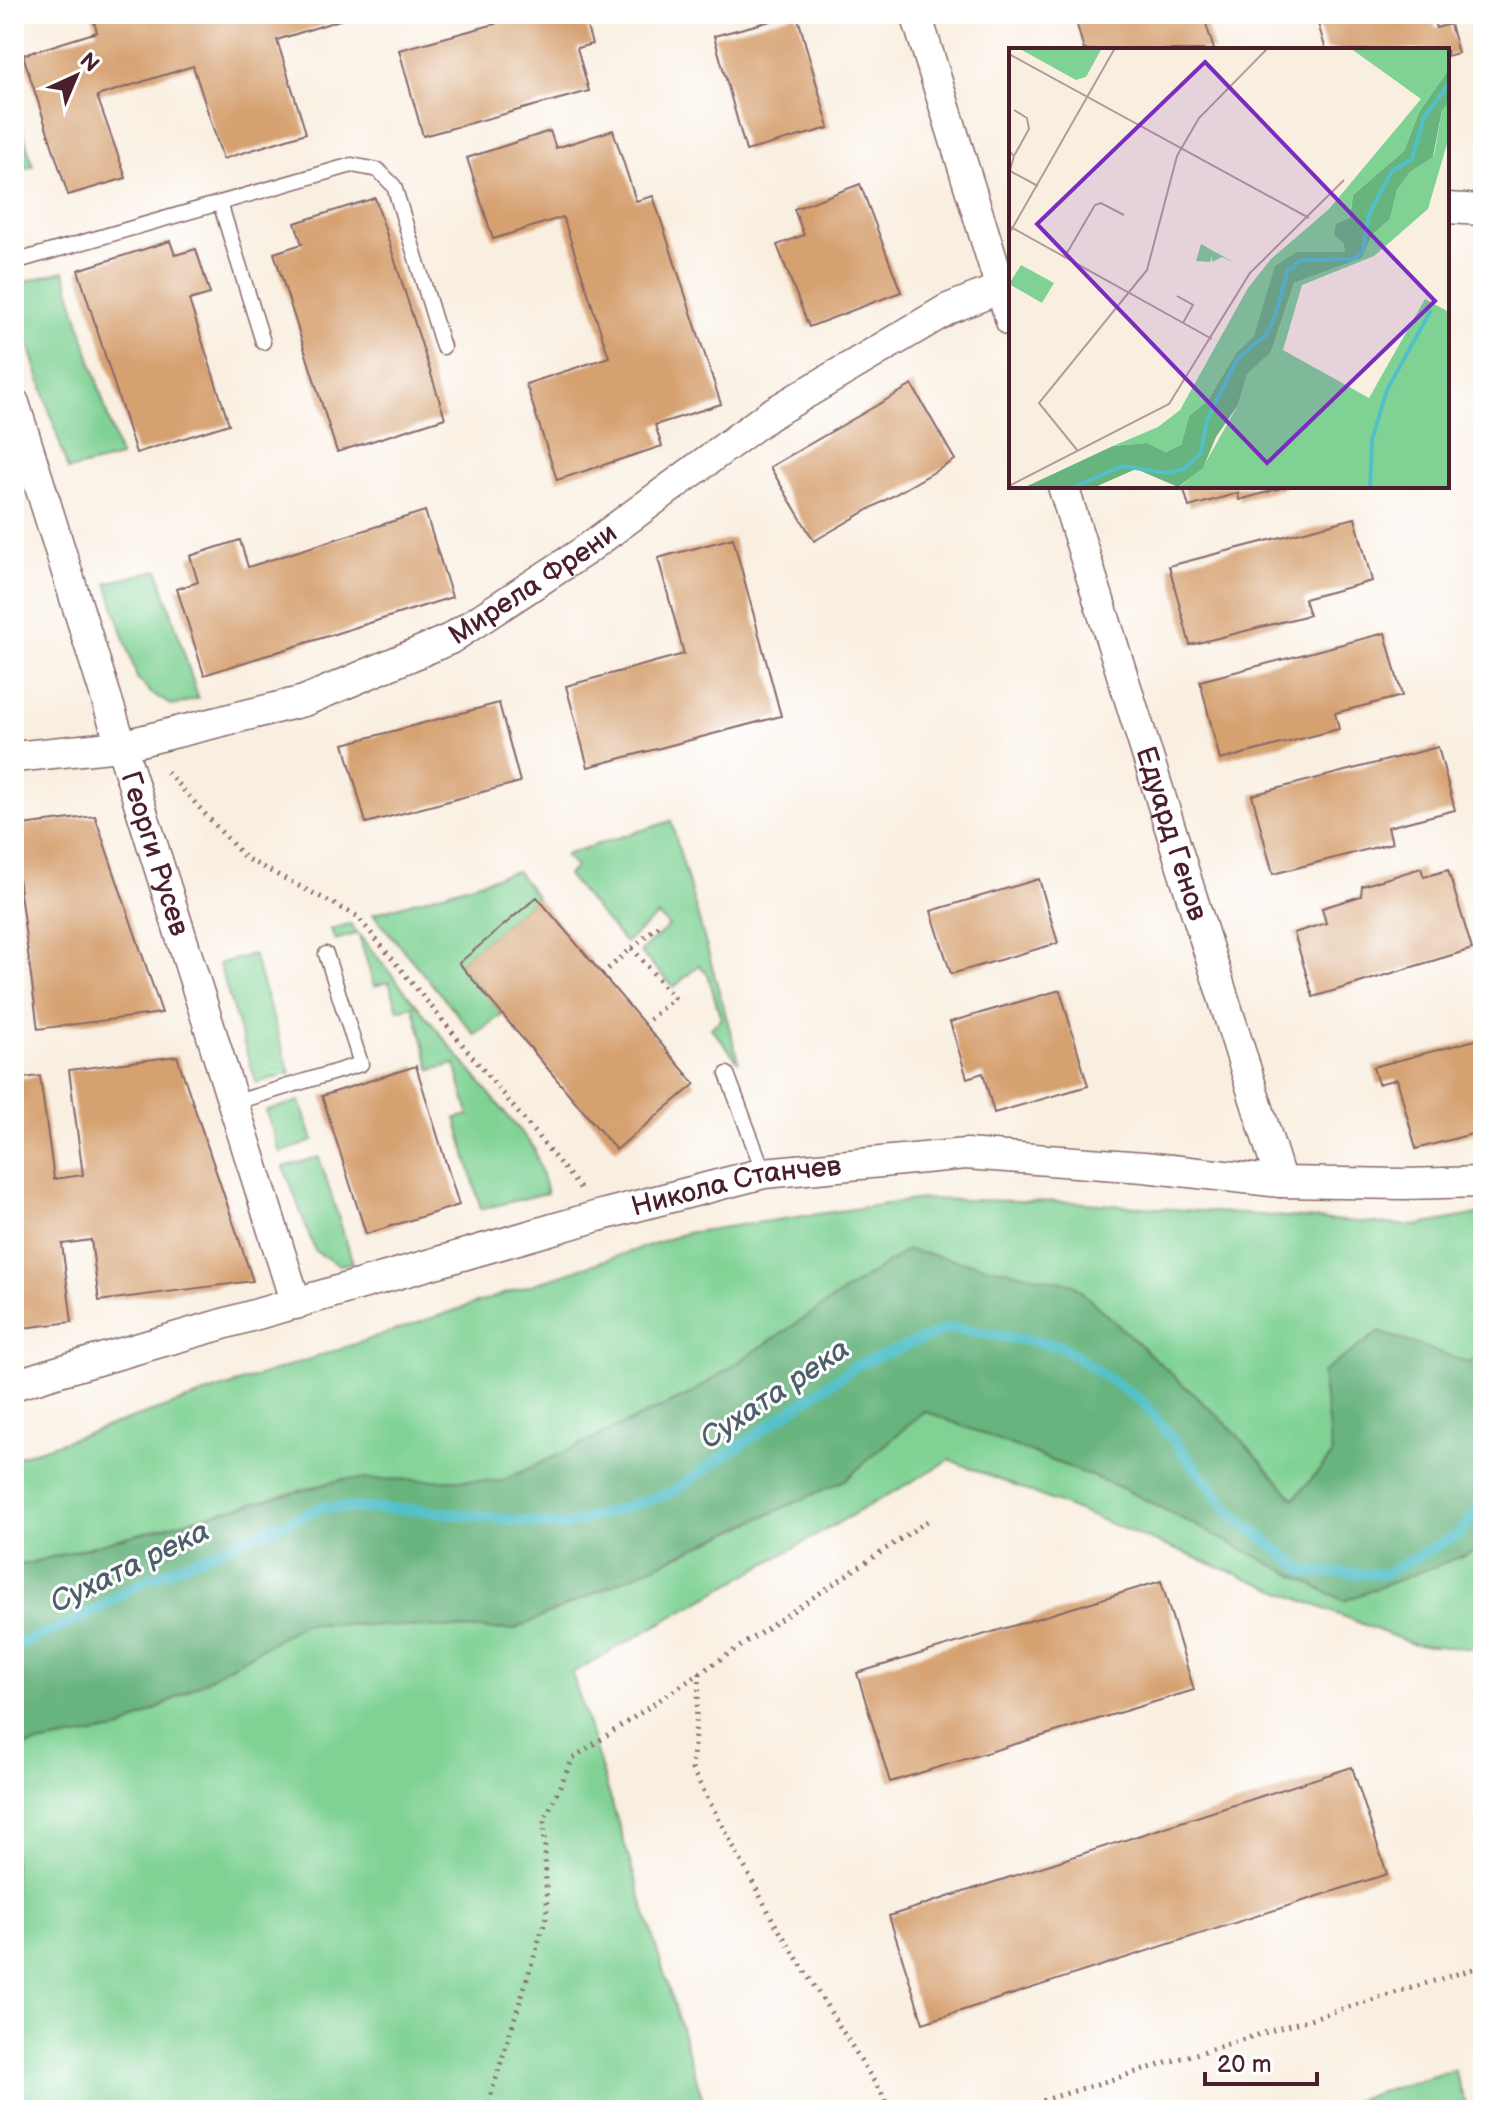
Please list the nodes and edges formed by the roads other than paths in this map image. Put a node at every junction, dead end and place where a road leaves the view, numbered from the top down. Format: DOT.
graph roads {
  1 [pos="916,14"];
  2 [pos="220,203"];
  3 [pos="1449,208"];
  4 [pos="1483,210"];
  5 [pos="14,262"];
  6 [pos="1006,286"];
  7 [pos="1009,307"];
  8 [pos="263,342"];
  9 [pos="443,347"];
  10 [pos="14,403"];
  11 [pos="1064,488"];
  12 [pos="120,746"];
  13 [pos="14,757"];
  14 [pos="326,954"];
  15 [pos="727,1074"];
  16 [pos="233,1103"];
  17 [pos="764,1173"];
  18 [pos="1281,1182"];
  19 [pos="1483,1182"];
  20 [pos="296,1304"];
  21 [pos="14,1385"];
  1 -- 6 [label="street"];
  2 -- 5 [label="lane"];
  2 -- 8 [label="lane"];
  2 -- 9 [label="lane"];
  3 -- 4 [label="street"];
  6 -- 7 [label="street"];
  6 -- 12 [label="street, Мирела Френи"];
  10 -- 12 [label="street, Георги Русев"];
  11 -- 18 [label="street, Едуард Генов"];
  12 -- 13 [label="street, Мирела Френи"];
  12 -- 16 [label="street, Георги Русев"];
  14 -- 16 [label="lane"];
  15 -- 17 [label="lane"];
  16 -- 20 [label="street, Георги Русев"];
  17 -- 18 [label="street, Никола Станчев"];
  17 -- 20 [label="street, Никола Станчев"];
  18 -- 19 [label="street, Никола Станчев"];
  20 -- 21 [label="street, Никола Станчев"];
}
